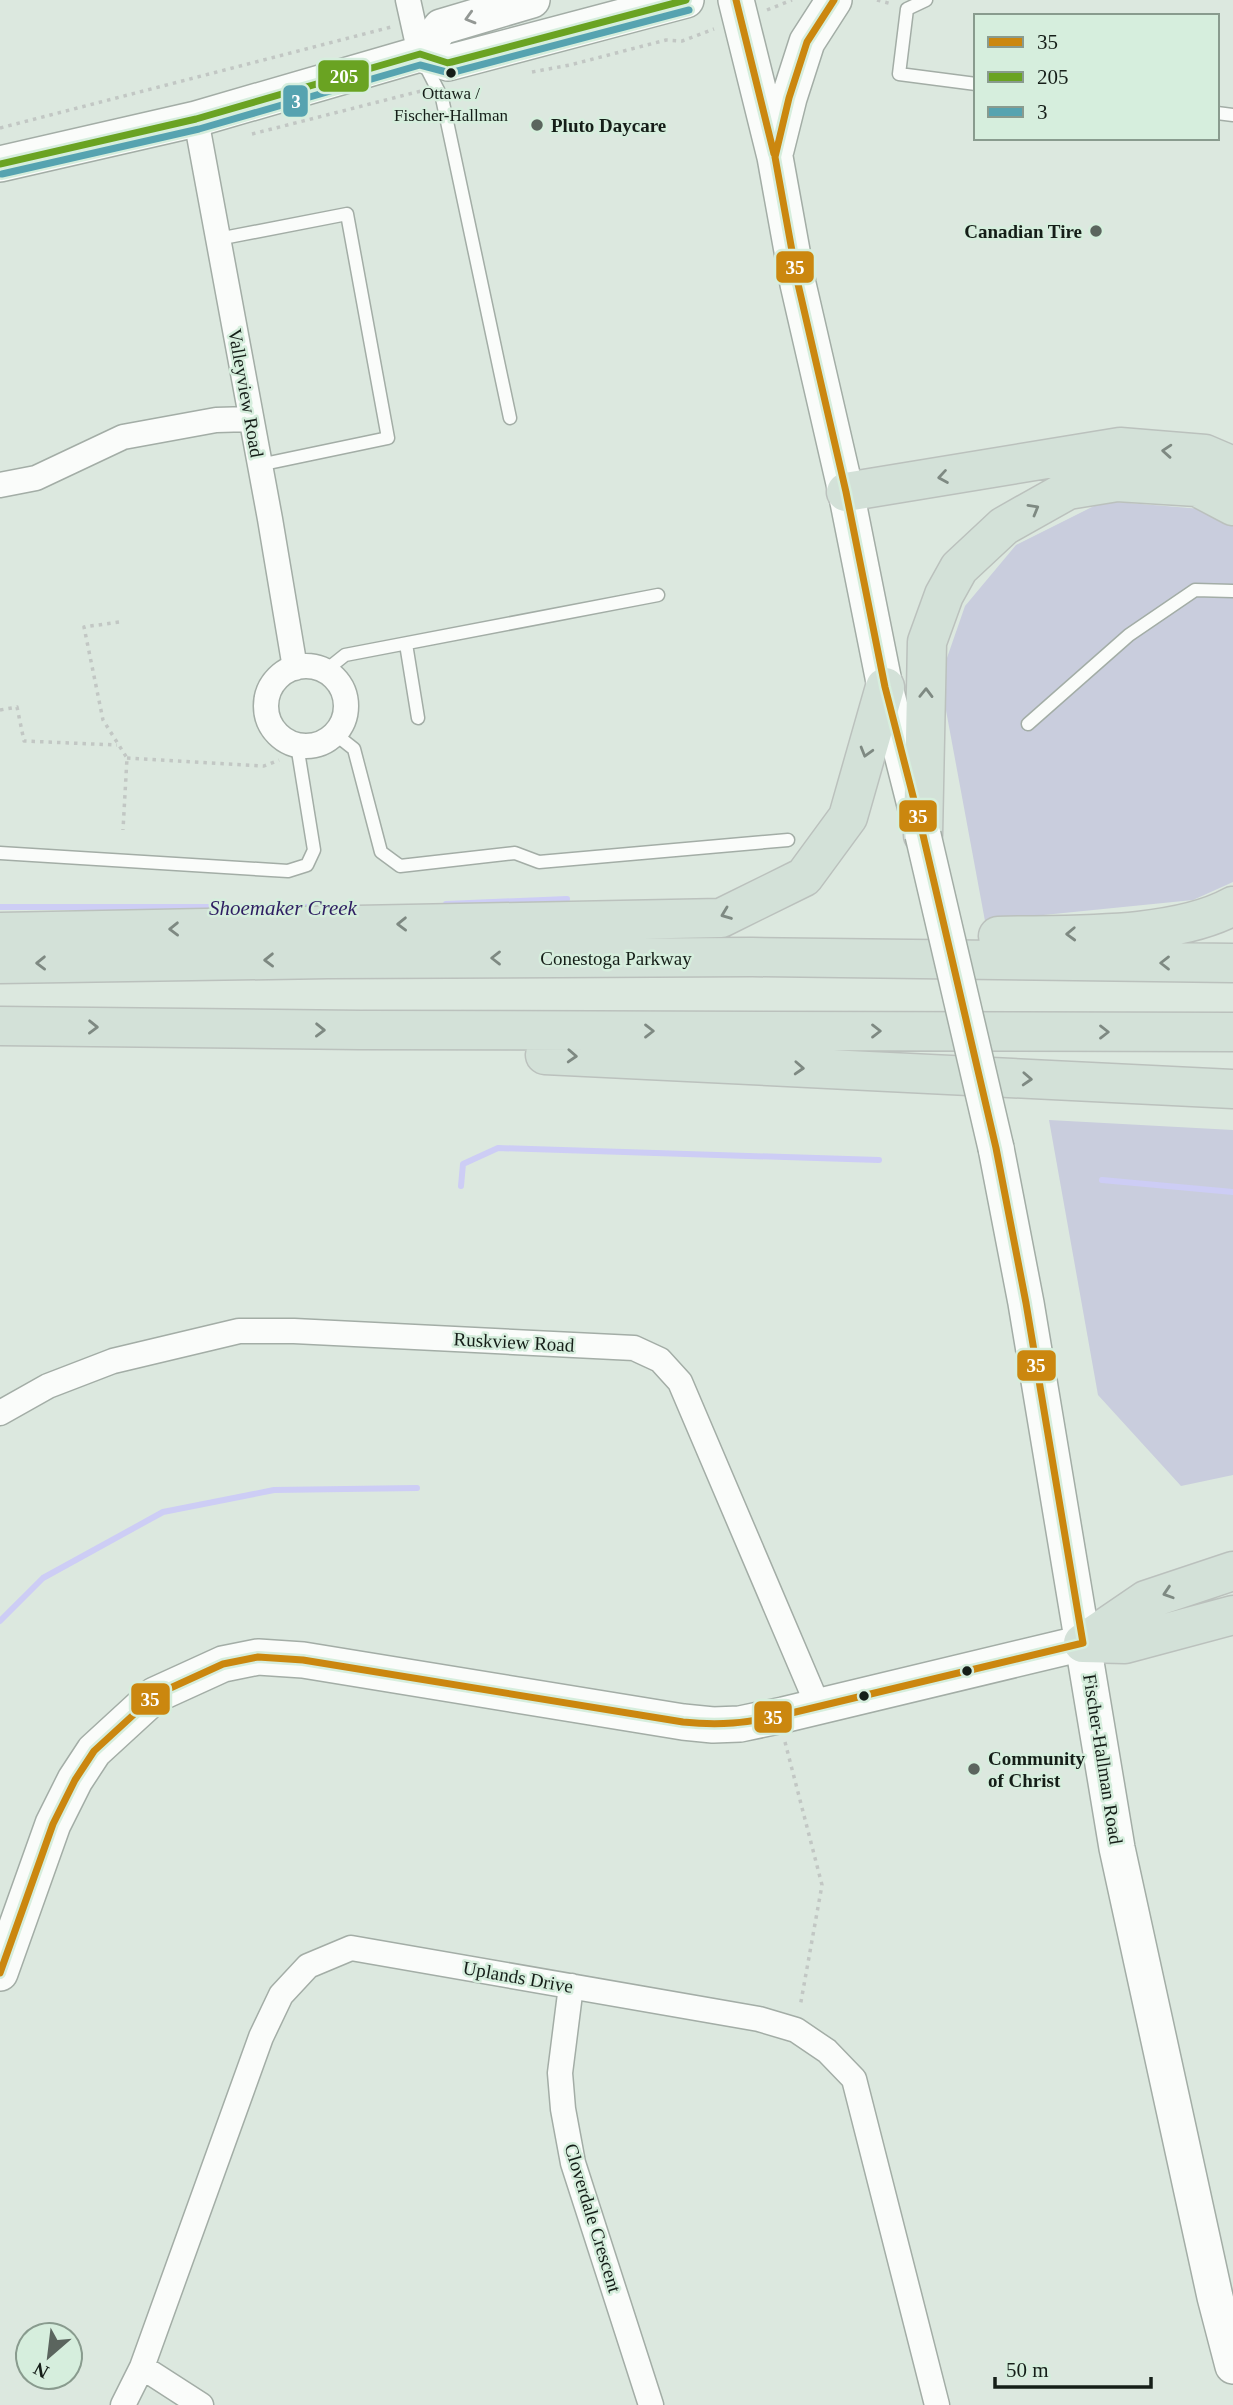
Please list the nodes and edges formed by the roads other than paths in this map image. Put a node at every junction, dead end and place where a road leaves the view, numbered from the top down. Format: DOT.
graph roads {
  1 [pos="408,0"];
  2 [pos="533,0"];
  3 [pos="686,0"];
  4 [pos="736,0"];
  5 [pos="834,0"];
  6 [pos="926,0"];
  7 [pos="420,54"];
  8 [pos="974,83"];
  9 [pos="196,119"];
  10 [pos="775,157"];
  11 [pos="0,164"];
  12 [pos="218,239"];
  13 [pos="510,418"];
  14 [pos="251,419"];
  15 [pos="259,465"];
  16 [pos="1233,466"];
  17 [pos="843,480"];
  18 [pos="0,485"];
  19 [pos="1233,506"];
  20 [pos="1233,592"];
  21 [pos="658,595"];
  22 [pos="406,643"];
  23 [pos="295,668"];
  24 [pos="325,671"];
  25 [pos="885,687"];
  26 [pos="418,718"];
  27 [pos="1028,724"];
  28 [pos="335,734"];
  29 [pos="288,753"];
  30 [pos="923,835"];
  31 [pos="788,841"];
  32 [pos="0,853"];
  33 [pos="1233,906"];
  34 [pos="0,932"];
  35 [pos="752,957"];
  36 [pos="1233,963"];
  37 [pos="0,964"];
  38 [pos="0,1026"];
  39 [pos="360,1030"];
  40 [pos="1233,1032"];
  41 [pos="1233,1089"];
  42 [pos="0,1413"];
  43 [pos="1233,1571"];
  44 [pos="1233,1615"];
  45 [pos="1083,1643"];
  46 [pos="818,1706"];
  47 [pos="0,1973"];
  48 [pos="571,1986"];
  49 [pos="1233,2366"];
  50 [pos="142,2367"];
  51 [pos="123,2405"];
  52 [pos="201,2405"];
  53 [pos="651,2405"];
  54 [pos="937,2405"];
  1 -- 7 [label="street"];
  2 -- 7 [label="main road, one-way"];
  3 -- 7 [label="main road"];
  4 -- 10 [label="main road, Fischer-Hallman Road"];
  5 -- 10 [label="main road"];
  6 -- 8 [label="lane"];
  7 -- 9 [label="main road"];
  7 -- 13 [label="lane"];
  9 -- 11 [label="main road"];
  9 -- 12 [label="street, Valleyview Road"];
  10 -- 17 [label="main road, Fischer-Hallman Road"];
  12 -- 14 [label="street, Valleyview Road"];
  12 -- 15 [label="lane"];
  14 -- 15 [label="street, Valleyview Road"];
  14 -- 18 [label="street"];
  15 -- 23 [label="street, Valleyview Road"];
  16 -- 17 [label="highway, one-way"];
  17 -- 25 [label="main road, Fischer-Hallman Road"];
  30 -- 19 [label="highway, one-way"];
  20 -- 27 [label="lane"];
  21 -- 22 [label="lane"];
  22 -- 24 [label="lane"];
  22 -- 26 [label="lane"];
  23 -- 24 [label="street"];
  23 -- 29 [label="street"];
  24 -- 28 [label="street"];
  25 -- 30 [label="main road, Fischer-Hallman Road"];
  25 -- 34 [label="highway, one-way"];
  28 -- 29 [label="street"];
  28 -- 31 [label="lane"];
  29 -- 32 [label="lane"];
  30 -- 45 [label="main road, Fischer-Hallman Road, bridge"];
  33 -- 35 [label="highway, one-way"];
  36 -- 35 [label="highway, Conestoga Parkway, one-way"];
  35 -- 37 [label="highway, Conestoga Parkway, one-way"];
  38 -- 39 [label="highway, one-way"];
  39 -- 40 [label="highway, one-way"];
  39 -- 41 [label="highway, one-way"];
  42 -- 46 [label="street, Ruskview Road"];
  43 -- 45 [label="highway, one-way"];
  44 -- 45 [label="highway"];
  45 -- 46 [label="main road"];
  45 -- 49 [label="main road, Fischer-Hallman Road"];
  46 -- 47 [label="main road"];
  48 -- 50 [label="street, Uplands Drive"];
  48 -- 53 [label="street, Cloverdale Crescent"];
  48 -- 54 [label="street, Uplands Drive"];
  50 -- 51 [label="street, Uplands Drive"];
  50 -- 52 [label="street"];
}
